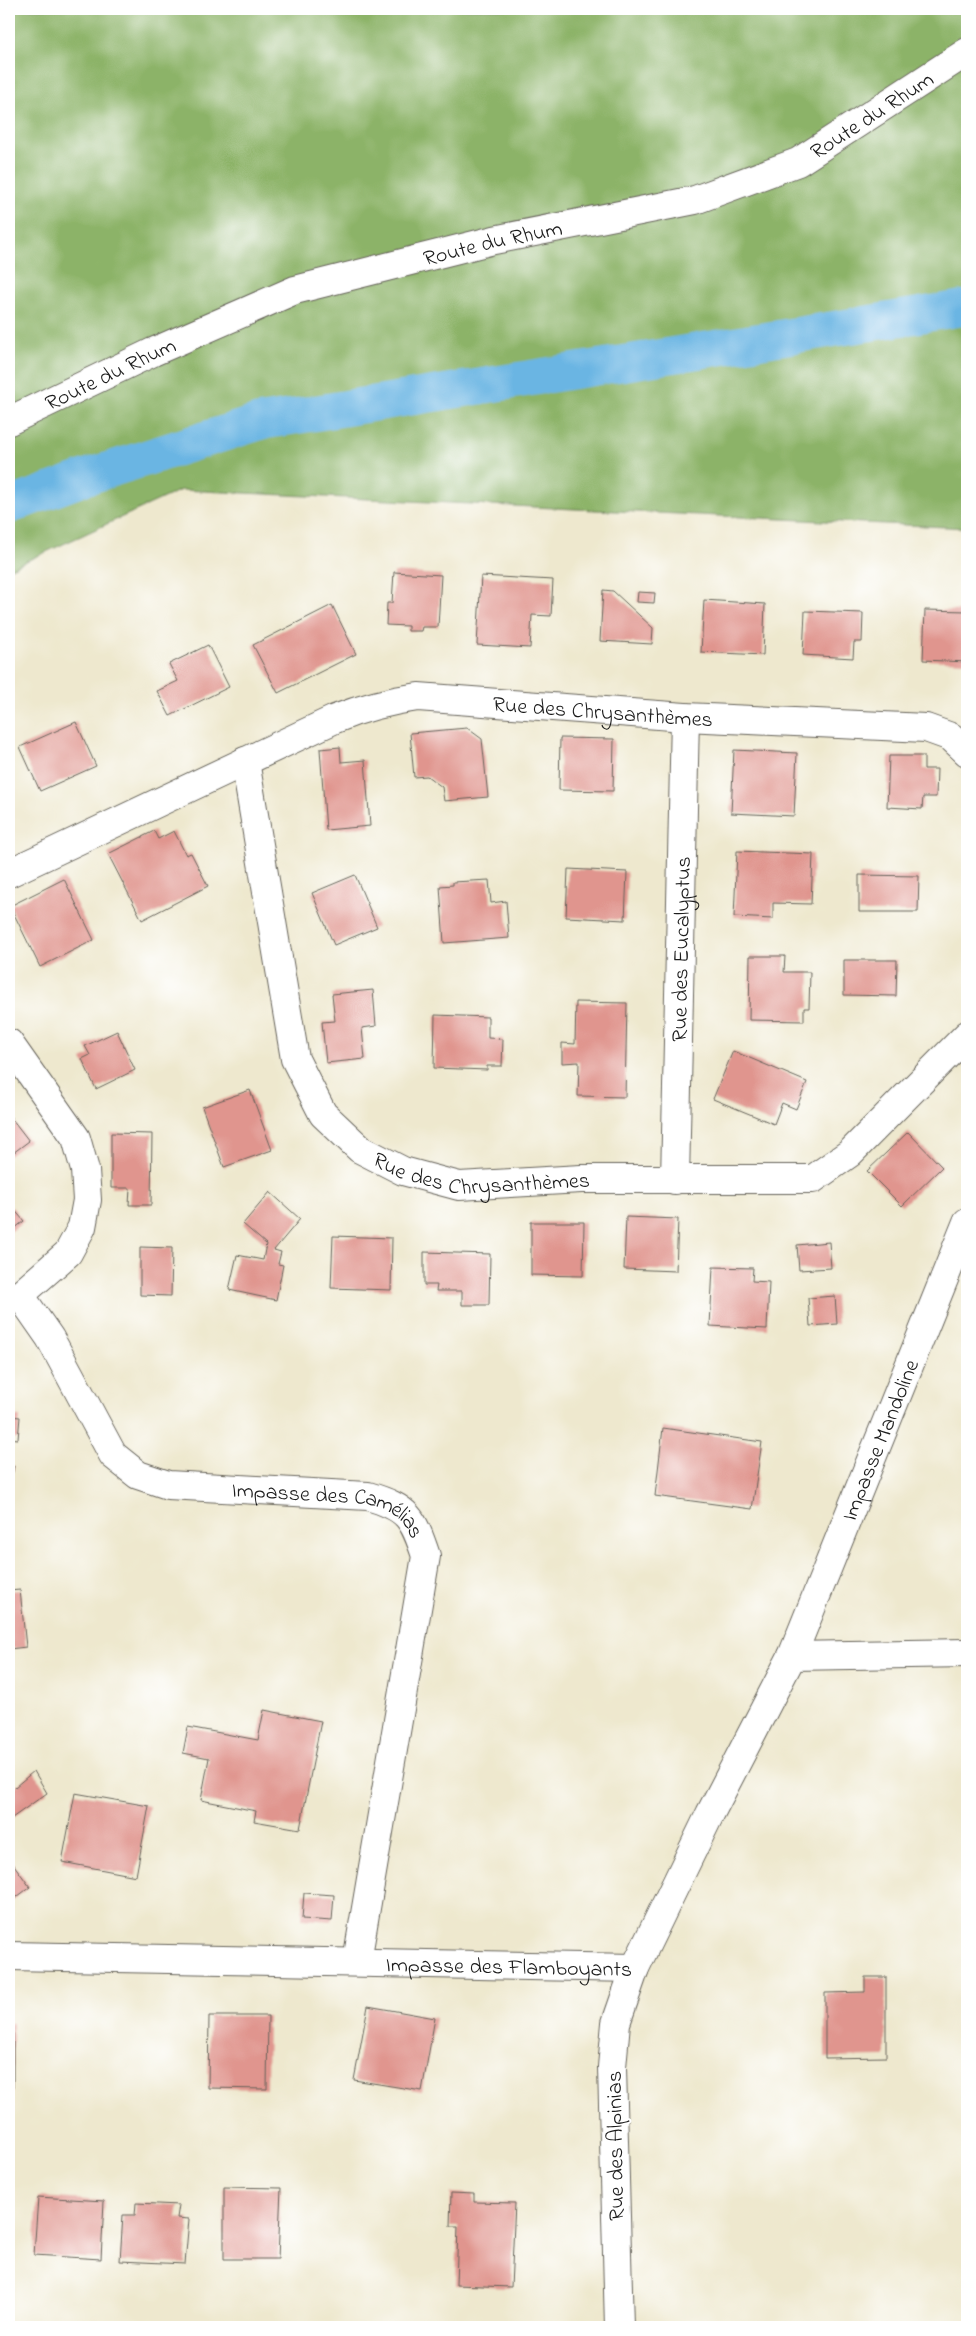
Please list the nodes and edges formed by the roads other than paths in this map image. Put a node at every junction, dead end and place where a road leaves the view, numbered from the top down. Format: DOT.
graph roads {
  1 [pos="967,52"];
  2 [pos="9,421"];
  3 [pos="685,718"];
  4 [pos="967,752"];
  5 [pos="245,761"];
  6 [pos="9,873"];
  7 [pos="967,1035"];
  8 [pos="9,1042"];
  9 [pos="676,1180"];
  10 [pos="967,1222"];
  11 [pos="14,1295"];
  12 [pos="967,1653"];
  13 [pos="792,1656"];
  14 [pos="9,1956"];
  15 [pos="357,1961"];
  16 [pos="635,1968"];
  17 [pos="619,2327"];
  1 -- 2 [label="street, Route du Rhum"];
  3 -- 4 [label="street, Rue des Chrysanthèmes"];
  3 -- 5 [label="street, Rue des Chrysanthèmes"];
  3 -- 9 [label="street, Rue des Eucalyptus"];
  5 -- 6 [label="street, Rue des Chrysanthèmes"];
  5 -- 9 [label="street, Rue des Chrysanthèmes"];
  7 -- 9 [label="street, Rue des Chrysanthèmes"];
  8 -- 11 [label="street"];
  10 -- 13 [label="street, Impasse Mandoline"];
  11 -- 15 [label="street, Impasse des Camélias"];
  12 -- 13 [label="street"];
  13 -- 16 [label="street, Impasse des Flamboyants"];
  14 -- 15 [label="street, Impasse des Flamboyants"];
  15 -- 16 [label="street, Impasse des Flamboyants"];
  16 -- 17 [label="street, Rue des Alpinias"];
}
